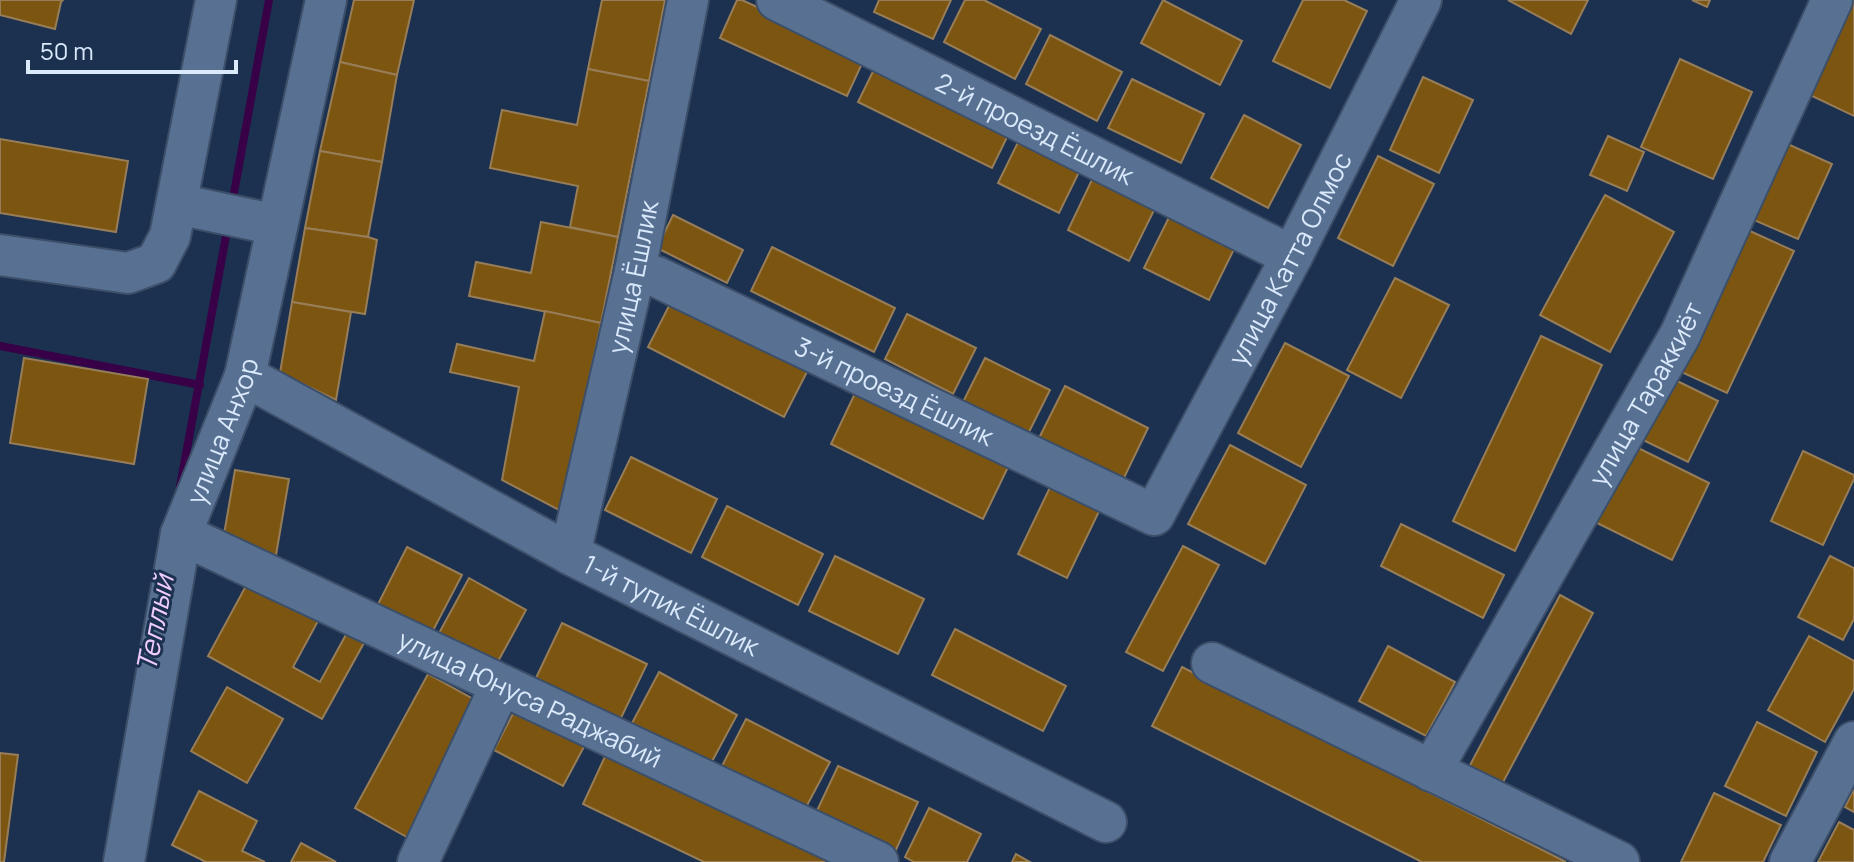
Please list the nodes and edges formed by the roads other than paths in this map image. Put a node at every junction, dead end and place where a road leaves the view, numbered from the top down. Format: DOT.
graph roads {
  1 [pos="216,0"];
  2 [pos="326,0"];
  3 [pos="688,0"];
  4 [pos="777,0"];
  5 [pos="1421,0"];
  6 [pos="1832,0"];
  7 [pos="190,206"];
  8 [pos="267,222"];
  9 [pos="0,255"];
  10 [pos="1292,256"];
  11 [pos="635,271"];
  12 [pos="245,376"];
  13 [pos="1154,515"];
  14 [pos="181,534"];
  15 [pos="570,554"];
  16 [pos="1212,663"];
  17 [pos="501,685"];
  18 [pos="1854,742"];
  19 [pos="1431,771"];
  20 [pos="1106,822"];
  21 [pos="124,862"];
  22 [pos="418,862"];
  23 [pos="878,862"];
  24 [pos="1619,862"];
  25 [pos="1790,862"];
  1 -- 7 [label="street"];
  2 -- 8 [label="street, улица Анхор"];
  3 -- 11 [label="street, улица Ёшлик"];
  4 -- 10 [label="street, 2-й проезд Ёшлик"];
  5 -- 10 [label="street, улица Катта Олмос"];
  6 -- 19 [label="street, улица Тараккиёт"];
  7 -- 8 [label="street"];
  7 -- 9 [label="street"];
  8 -- 12 [label="street, улица Анхор"];
  10 -- 13 [label="street, улица Катта Олмос"];
  11 -- 13 [label="street, 3-й проезд Ёшлик"];
  11 -- 15 [label="street, улица Ёшлик"];
  12 -- 14 [label="street, улица Анхор"];
  12 -- 15 [label="street, 1-й тупик Ёшлик"];
  14 -- 17 [label="street, улица Юнуса Раджабий"];
  14 -- 21 [label="street, улица Анхор"];
  15 -- 20 [label="street, 1-й тупик Ёшлик"];
  16 -- 19 [label="street"];
  17 -- 22 [label="street"];
  17 -- 23 [label="street, улица Юнуса Раджабий"];
  18 -- 25 [label="street"];
  19 -- 24 [label="street"];
}
